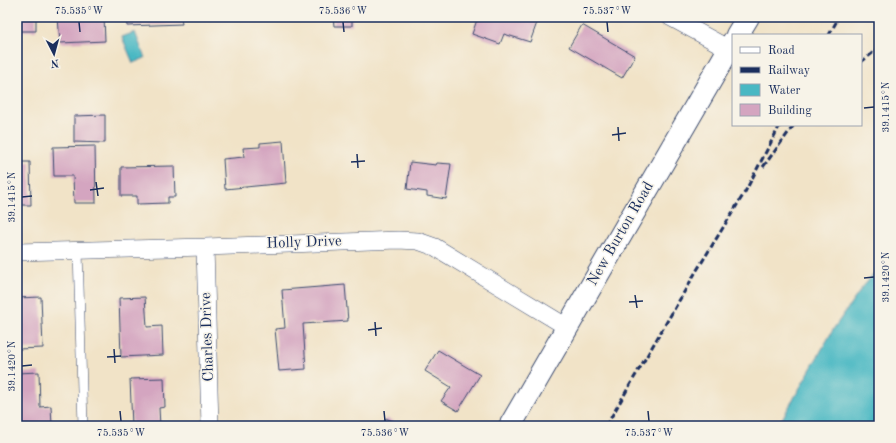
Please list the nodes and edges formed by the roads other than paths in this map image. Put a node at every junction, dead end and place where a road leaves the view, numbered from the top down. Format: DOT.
graph roads {
  1 [pos="670,17"];
  2 [pos="748,17"];
  3 [pos="738,34"];
  4 [pos="732,42"];
  5 [pos="732,44"];
  6 [pos="205,247"];
  7 [pos="78,250"];
  8 [pos="17,252"];
  9 [pos="567,327"];
  10 [pos="83,426"];
  11 [pos="210,426"];
  12 [pos="510,426"];
  1 -- 4 [label="street"];
  2 -- 3 [label="street, New Burton Road"];
  5 -- 9 [label="street, New Burton Road"];
  6 -- 7 [label="street, Holly Drive"];
  6 -- 9 [label="street, Holly Drive"];
  6 -- 11 [label="street, Charles Drive"];
  7 -- 8 [label="street, Holly Drive"];
  7 -- 10 [label="lane"];
  9 -- 12 [label="street, New Burton Road"];
}
